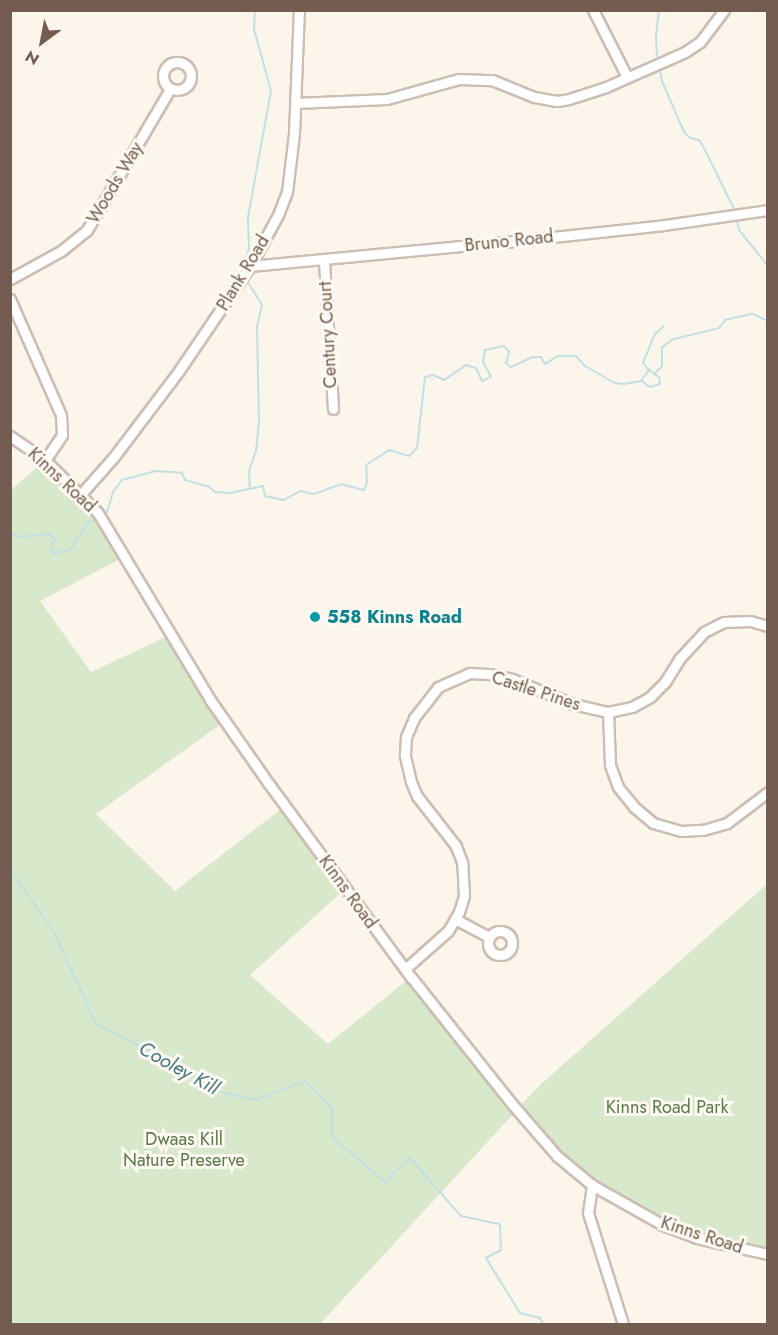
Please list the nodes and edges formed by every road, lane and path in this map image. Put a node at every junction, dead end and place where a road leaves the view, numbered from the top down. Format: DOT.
graph roads {
  1 [pos="299,10"];
  2 [pos="593,10"];
  3 [pos="724,10"];
  4 [pos="627,77"];
  5 [pos="170,89"];
  6 [pos="296,103"];
  7 [pos="768,210"];
  8 [pos="324,261"];
  9 [pos="250,266"];
  10 [pos="10,279"];
  11 [pos="10,299"];
  12 [pos="333,409"];
  13 [pos="10,436"];
  14 [pos="45,460"];
  15 [pos="81,494"];
  16 [pos="768,626"];
  17 [pos="608,712"];
  18 [pos="768,792"];
  19 [pos="455,919"];
  20 [pos="489,937"];
  21 [pos="405,969"];
  22 [pos="592,1185"];
  23 [pos="768,1254"];
  24 [pos="623,1324"];
  1 -- 6 [label="street, Plank Road"];
  2 -- 4 [label="street"];
  3 -- 4 [label="street"];
  4 -- 6 [label="street"];
  5 -- 10 [label="street, Woods Way"];
  6 -- 9 [label="street, Plank Road"];
  7 -- 8 [label="street, Bruno Road"];
  8 -- 9 [label="street, Bruno Road"];
  8 -- 12 [label="street, Century Court"];
  9 -- 15 [label="street, Plank Road"];
  11 -- 14 [label="street"];
  13 -- 14 [label="street, Kinns Road"];
  14 -- 15 [label="street, Kinns Road"];
  15 -- 21 [label="street, Kinns Road"];
  16 -- 17 [label="street, Castle Pines"];
  17 -- 18 [label="street"];
  17 -- 19 [label="street, Castle Pines"];
  19 -- 20 [label="street"];
  19 -- 21 [label="street, Castle Pines"];
  21 -- 22 [label="street, Kinns Road"];
  22 -- 23 [label="street, Kinns Road"];
  22 -- 24 [label="street"];
}
